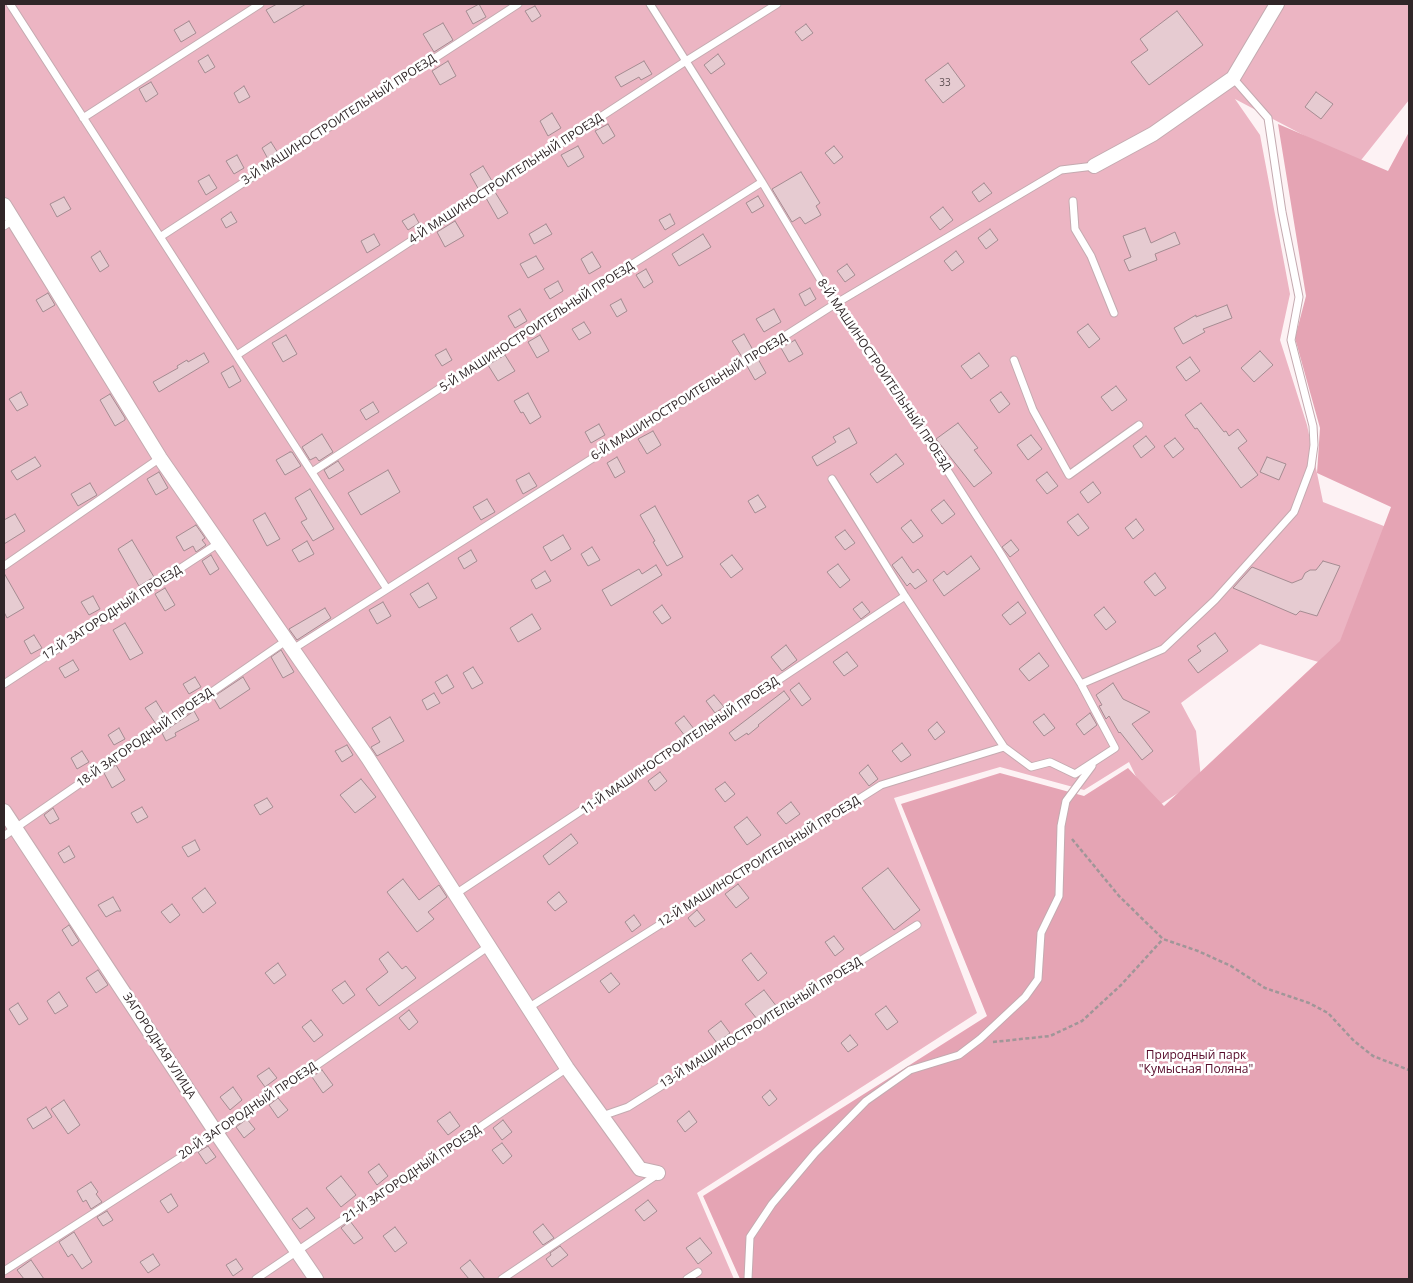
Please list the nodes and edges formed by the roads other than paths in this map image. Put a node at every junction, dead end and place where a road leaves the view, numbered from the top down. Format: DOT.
graph roads {
  1 [pos="10,4"];
  2 [pos="260,4"];
  3 [pos="518,4"];
  4 [pos="650,4"];
  5 [pos="777,4"];
  6 [pos="1277,4"];
  7 [pos="686,61"];
  8 [pos="1233,78"];
  9 [pos="84,118"];
  10 [pos="1094,166"];
  11 [pos="762,182"];
  12 [pos="1073,200"];
  13 [pos="4,205"];
  14 [pos="8,223"];
  15 [pos="160,237"];
  16 [pos="835,304"];
  17 [pos="1114,313"];
  18 [pos="237,355"];
  19 [pos="1014,360"];
  20 [pos="1139,425"];
  21 [pos="160,458"];
  22 [pos="312,472"];
  23 [pos="832,479"];
  24 [pos="219,543"];
  25 [pos="4,566"];
  26 [pos="387,589"];
  27 [pos="905,596"];
  28 [pos="290,644"];
  29 [pos="4,684"];
  30 [pos="1081,684"];
  31 [pos="1004,747"];
  32 [pos="1095,762"];
  33 [pos="4,811"];
  34 [pos="16,828"];
  35 [pos="4,836"];
  36 [pos="454,895"];
  37 [pos="917,925"];
  38 [pos="489,946"];
  39 [pos="528,1008"];
  40 [pos="566,1068"];
  41 [pos="602,1116"];
  42 [pos="217,1134"];
  43 [pos="658,1173"];
  44 [pos="298,1252"];
  45 [pos="4,1271"];
  46 [pos="698,1272"];
  47 [pos="256,1279"];
  48 [pos="316,1279"];
  49 [pos="502,1279"];
  50 [pos="687,1279"];
  51 [pos="748,1279"];
  1 -- 9 [label="lane"];
  2 -- 9 [label="lane"];
  3 -- 15 [label="lane, 3-Й МАШИНОСТРОИТЕЛЬНЫЙ ПРОЕЗД"];
  4 -- 7 [label="lane, 8-Й МАШИНОСТРОИТЕЛЬНЫЙ ПРОЕЗД"];
  5 -- 7 [label="lane, 4-Й МАШИНОСТРОИТЕЛЬНЫЙ ПРОЕЗД"];
  6 -- 8 [label="street"];
  7 -- 11 [label="lane, 8-Й МАШИНОСТРОИТЕЛЬНЫЙ ПРОЕЗД"];
  7 -- 18 [label="lane, 4-Й МАШИНОСТРОИТЕЛЬНЫЙ ПРОЕЗД"];
  8 -- 10 [label="street"];
  8 -- 30 [label="lane"];
  9 -- 15 [label="lane"];
  10 -- 16 [label="lane, 6-Й МАШИНОСТРОИТЕЛЬНЫЙ ПРОЕЗД"];
  11 -- 16 [label="lane, 8-Й МАШИНОСТРОИТЕЛЬНЫЙ ПРОЕЗД"];
  11 -- 22 [label="lane, 5-Й МАШИНОСТРОИТЕЛЬНЫЙ ПРОЕЗД"];
  12 -- 17 [label="lane"];
  13 -- 14 [label="street"];
  14 -- 21 [label="street"];
  15 -- 18 [label="lane"];
  16 -- 26 [label="lane, 6-Й МАШИНОСТРОИТЕЛЬНЫЙ ПРОЕЗД"];
  16 -- 30 [label="lane, 8-Й МАШИНОСТРОИТЕЛЬНЫЙ ПРОЕЗД"];
  18 -- 22 [label="lane"];
  19 -- 20 [label="lane"];
  21 -- 24 [label="street"];
  21 -- 25 [label="lane"];
  22 -- 26 [label="lane"];
  23 -- 27 [label="lane"];
  24 -- 28 [label="street"];
  24 -- 29 [label="lane, 17-Й ЗАГОРОДНЫЙ ПРОЕЗД"];
  26 -- 28 [label="lane, 6-Й МАШИНОСТРОИТЕЛЬНЫЙ ПРОЕЗД"];
  27 -- 31 [label="lane"];
  27 -- 36 [label="lane, 11-Й МАШИНОСТРОИТЕЛЬНЫЙ ПРОЕЗД"];
  28 -- 34 [label="lane, 18-Й ЗАГОРОДНЫЙ ПРОЕЗД"];
  28 -- 36 [label="street"];
  30 -- 32 [label="lane, 8-Й МАШИНОСТРОИТЕЛЬНЫЙ ПРОЕЗД"];
  31 -- 32 [label="lane"];
  31 -- 39 [label="lane, 12-Й МАШИНОСТРОИТЕЛЬНЫЙ ПРОЕЗД"];
  32 -- 51 [label="lane"];
  33 -- 34 [label="street, ЗАГОРОДНАЯ УЛИЦА"];
  34 -- 35 [label="lane, 18-Й ЗАГОРОДНЫЙ ПРОЕЗД"];
  34 -- 42 [label="street, ЗАГОРОДНАЯ УЛИЦА"];
  36 -- 38 [label="street"];
  37 -- 41 [label="lane, 13-Й МАШИНОСТРОИТЕЛЬНЫЙ ПРОЕЗД"];
  38 -- 39 [label="street"];
  38 -- 42 [label="lane, 20-Й ЗАГОРОДНЫЙ ПРОЕЗД"];
  39 -- 40 [label="street"];
  40 -- 41 [label="street"];
  40 -- 44 [label="lane, 21-Й ЗАГОРОДНЫЙ ПРОЕЗД"];
  41 -- 43 [label="street"];
  42 -- 44 [label="street, ЗАГОРОДНАЯ УЛИЦА"];
  42 -- 45 [label="lane, 20-Й ЗАГОРОДНЫЙ ПРОЕЗД"];
  43 -- 49 [label="lane"];
  44 -- 47 [label="lane, 21-Й ЗАГОРОДНЫЙ ПРОЕЗД"];
  44 -- 48 [label="street, ЗАГОРОДНАЯ УЛИЦА"];
  46 -- 50 [label="lane"];
}
